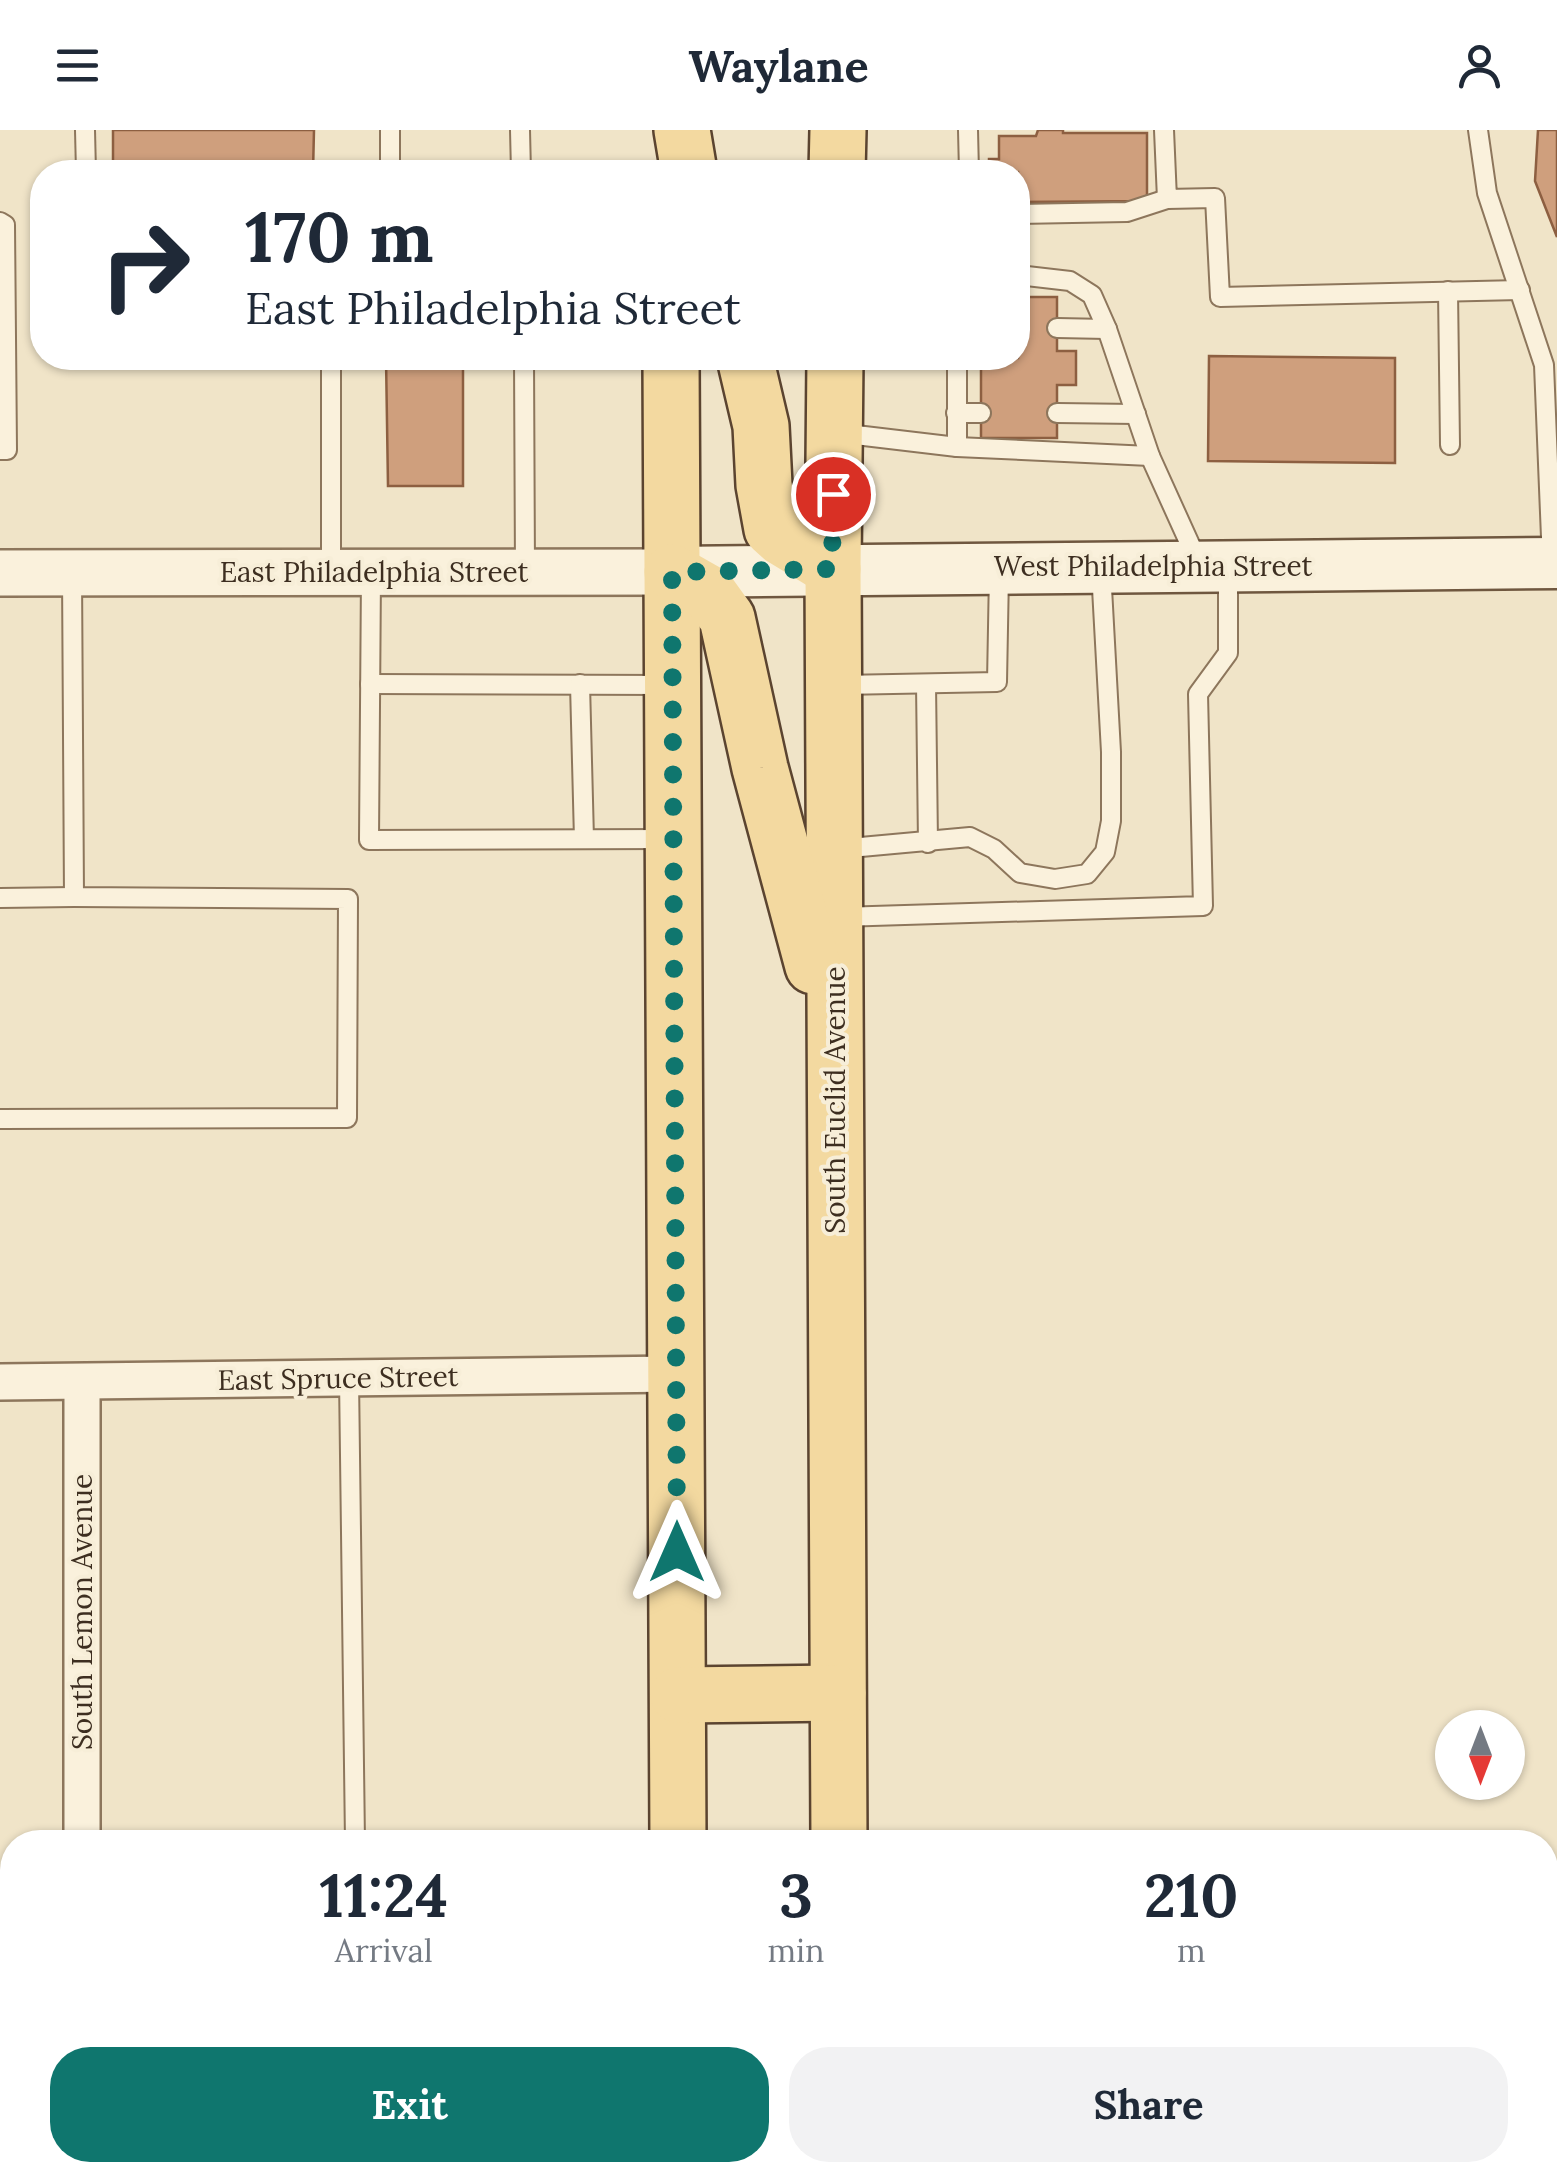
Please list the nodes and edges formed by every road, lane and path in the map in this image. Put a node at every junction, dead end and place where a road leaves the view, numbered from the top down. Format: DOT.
graph roads {
  1 [pos="85,130"];
  2 [pos="390,130"];
  3 [pos="520,130"];
  4 [pos="671,130"];
  5 [pos="682,130"];
  6 [pos="838,130"];
  7 [pos="968,130"];
  8 [pos="1164,130"];
  9 [pos="1478,130"];
  10 [pos="86,160"];
  11 [pos="390,160"];
  12 [pos="521,160"];
  13 [pos="671,160"];
  14 [pos="687,160"];
  15 [pos="837,160"];
  16 [pos="969,160"];
  17 [pos="1167,199"];
  18 [pos="1030,214"];
  19 [pos="0,222"];
  20 [pos="1030,277"];
  21 [pos="1520,290"];
  22 [pos="1448,292"];
  23 [pos="1058,328"];
  24 [pos="1107,329"];
  25 [pos="331,370"];
  26 [pos="524,370"];
  27 [pos="672,370"];
  28 [pos="748,370"];
  29 [pos="835,370"];
  30 [pos="958,370"];
  31 [pos="956,414"];
  32 [pos="981,414"];
  33 [pos="1058,414"];
  34 [pos="1136,414"];
  35 [pos="834,433"];
  36 [pos="1450,444"];
  37 [pos="958,447"];
  38 [pos="0,450"];
  39 [pos="1150,456"];
  40 [pos="1555,563"];
  41 [pos="1100,566"];
  42 [pos="1214,567"];
  43 [pos="999,568"];
  44 [pos="832,569"];
  45 [pos="748,570"];
  46 [pos="525,572"];
  47 [pos="672,572"];
  48 [pos="0,573"];
  49 [pos="72,573"];
  50 [pos="351,573"];
  51 [pos="370,684"];
  52 [pos="580,684"];
  53 [pos="926,684"];
  54 [pos="673,685"];
  55 [pos="833,686"];
  56 [pos="674,838"];
  57 [pos="584,839"];
  58 [pos="928,843"];
  59 [pos="834,849"];
  60 [pos="74,897"];
  61 [pos="0,898"];
  62 [pos="834,917"];
  63 [pos="0,1119"];
  64 [pos="836,1169"];
  65 [pos="677,1374"];
  66 [pos="349,1378"];
  67 [pos="0,1382"];
  68 [pos="82,1382"];
  69 [pos="838,1693"];
  70 [pos="678,1695"];
  71 [pos="82,1830"];
  72 [pos="355,1830"];
  73 [pos="678,1830"];
  74 [pos="838,1830"];
  1 -- 10 [label="lane"];
  2 -- 11 [label="lane"];
  3 -- 12 [label="lane"];
  4 -- 13 [label="main road"];
  5 -- 14 [label="main road"];
  6 -- 15 [label="main road"];
  7 -- 16 [label="lane"];
  8 -- 17 [label="lane"];
  9 -- 21 [label="lane"];
  17 -- 18 [label="lane"];
  17 -- 22 [label="lane"];
  19 -- 38 [label="lane"];
  20 -- 24 [label="lane"];
  21 -- 22 [label="lane"];
  21 -- 40 [label="lane"];
  22 -- 36 [label="lane"];
  23 -- 24 [label="lane"];
  24 -- 34 [label="lane"];
  25 -- 50 [label="lane"];
  26 -- 46 [label="lane"];
  27 -- 47 [label="main road"];
  28 -- 44 [label="main road"];
  29 -- 35 [label="main road, South Euclid Avenue"];
  30 -- 31 [label="lane"];
  31 -- 32 [label="lane"];
  31 -- 37 [label="lane"];
  33 -- 34 [label="lane"];
  34 -- 39 [label="lane"];
  35 -- 37 [label="lane"];
  35 -- 44 [label="main road, South Euclid Avenue"];
  37 -- 39 [label="lane"];
  39 -- 42 [label="lane"];
  40 -- 42 [label="main road, West Philadelphia Street"];
  41 -- 42 [label="main road, West Philadelphia Street"];
  41 -- 43 [label="main road, West Philadelphia Street"];
  41 -- 58 [label="lane"];
  42 -- 62 [label="lane"];
  43 -- 44 [label="main road, West Philadelphia Street"];
  43 -- 53 [label="lane"];
  44 -- 45 [label="main road, West Philadelphia Street"];
  44 -- 55 [label="main road, South Euclid Avenue"];
  45 -- 47 [label="main road, East Philadelphia Street"];
  46 -- 47 [label="street, East Philadelphia Street"];
  46 -- 50 [label="street, East Philadelphia Street"];
  47 -- 54 [label="main road"];
  47 -- 64 [label="main road"];
  48 -- 49 [label="street, East Philadelphia Street"];
  49 -- 50 [label="street, East Philadelphia Street"];
  49 -- 60 [label="lane"];
  50 -- 51 [label="lane"];
  51 -- 52 [label="lane"];
  51 -- 57 [label="lane"];
  52 -- 54 [label="lane"];
  52 -- 57 [label="lane"];
  53 -- 55 [label="lane"];
  53 -- 58 [label="lane"];
  54 -- 56 [label="main road"];
  55 -- 59 [label="main road, South Euclid Avenue"];
  56 -- 57 [label="lane"];
  56 -- 65 [label="main road"];
  58 -- 59 [label="lane"];
  59 -- 62 [label="main road, South Euclid Avenue"];
  60 -- 61 [label="lane"];
  60 -- 63 [label="lane"];
  62 -- 64 [label="main road, South Euclid Avenue"];
  64 -- 69 [label="main road, South Euclid Avenue"];
  65 -- 66 [label="street, East Spruce Street"];
  65 -- 70 [label="main road"];
  66 -- 68 [label="street, East Spruce Street"];
  66 -- 72 [label="lane"];
  67 -- 68 [label="street, East Spruce Street"];
  68 -- 71 [label="street, South Lemon Avenue"];
  69 -- 70 [label="main road"];
  69 -- 74 [label="main road, South Euclid Avenue"];
  70 -- 73 [label="main road"];
}
